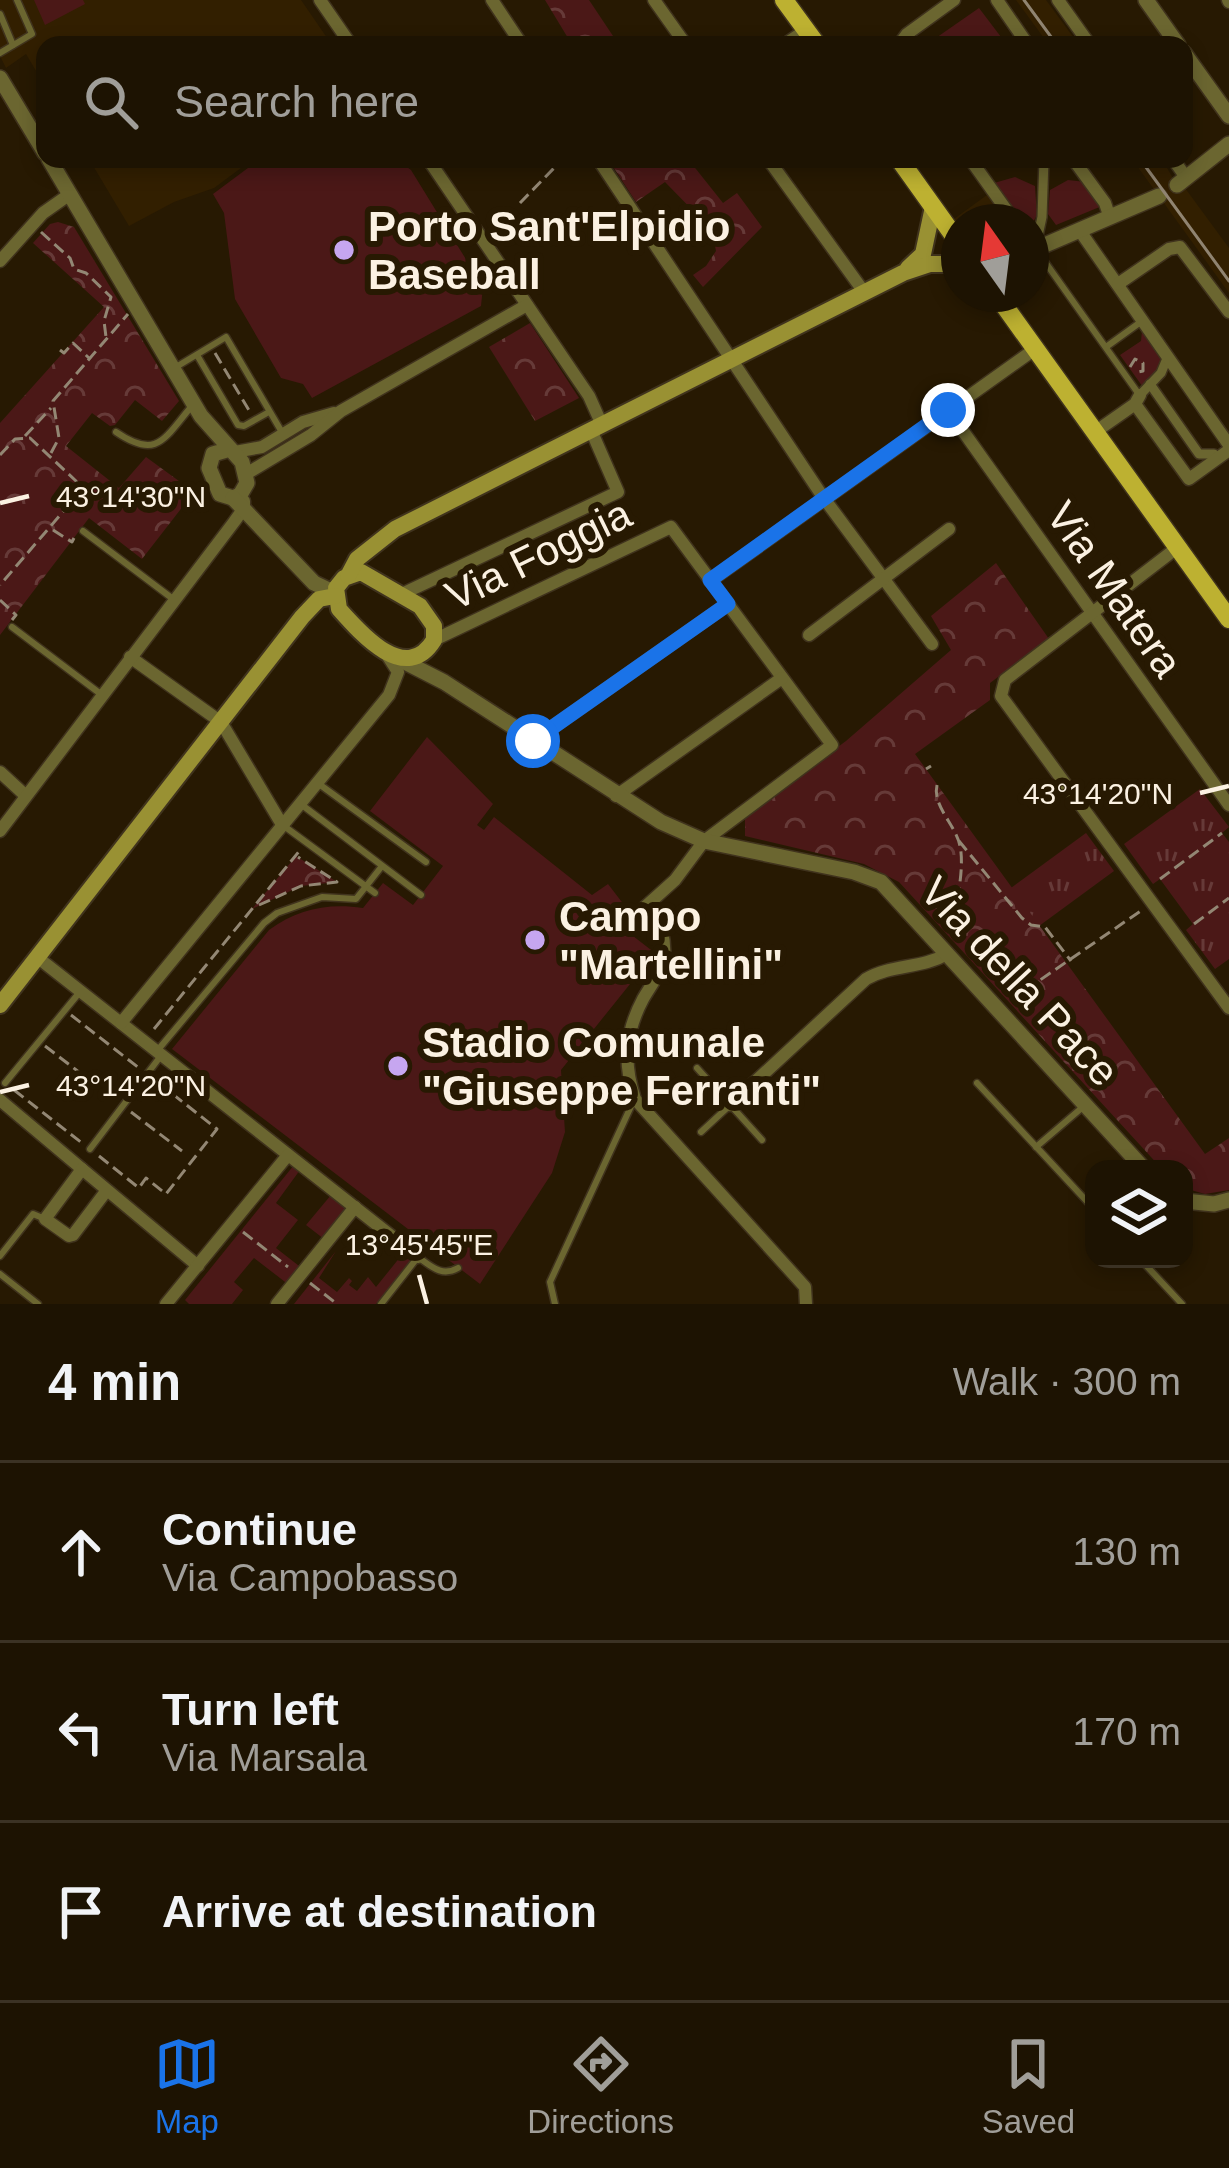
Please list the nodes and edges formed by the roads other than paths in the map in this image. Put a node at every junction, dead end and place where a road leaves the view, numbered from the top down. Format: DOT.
graph roads {
  1 [pos="16,0"];
  2 [pos="320,0"];
  3 [pos="492,0"];
  4 [pos="654,0"];
  5 [pos="784,0"];
  6 [pos="954,0"];
  7 [pos="997,0"];
  8 [pos="1058,0"];
  9 [pos="1146,0"];
  10 [pos="934,6"];
  11 [pos="0,14"];
  12 [pos="345,36"];
  13 [pos="516,36"];
  14 [pos="680,36"];
  15 [pos="810,36"];
  16 [pos="906,36"];
  17 [pos="1022,36"];
  18 [pos="1084,36"];
  19 [pos="1172,36"];
  20 [pos="13,45"];
  21 [pos="0,53"];
  22 [pos="1193,66"];
  23 [pos="0,78"];
  24 [pos="1229,116"];
  25 [pos="36,138"];
  26 [pos="1226,152"];
  27 [pos="54,168"];
  28 [pos="434,168"];
  29 [pos="604,168"];
  30 [pos="774,168"];
  31 [pos="905,168"];
  32 [pos="977,168"];
  33 [pos="1044,168"];
  34 [pos="1080,168"];
  35 [pos="1174,168"];
  36 [pos="1178,181"];
  37 [pos="70,194"];
  38 [pos="1153,197"];
  39 [pos="1003,204"];
  40 [pos="1042,204"];
  41 [pos="933,207"];
  42 [pos="941,218"];
  43 [pos="1110,218"];
  44 [pos="1080,231"];
  45 [pos="1049,242"];
  46 [pos="941,251"];
  47 [pos="927,259"];
  48 [pos="0,261"];
  49 [pos="941,261"];
  50 [pos="1049,271"];
  51 [pos="1118,284"];
  52 [pos="864,292"];
  53 [pos="527,305"];
  54 [pos="1009,312"];
  55 [pos="1229,312"];
  56 [pos="1143,320"];
  57 [pos="1106,347"];
  58 [pos="1035,349"];
  59 [pos="196,355"];
  60 [pos="1168,356"];
  61 [pos="733,359"];
  62 [pos="173,369"];
  63 [pos="1142,394"];
  64 [pos="197,410"];
  65 [pos="948,410"];
  66 [pos="270,411"];
  67 [pos="341,411"];
  68 [pos="597,428"];
  69 [pos="116,432"];
  70 [pos="1095,432"];
  71 [pos="284,434"];
  72 [pos="232,451"];
  73 [pos="1225,451"];
  74 [pos="209,460"];
  75 [pos="240,492"];
  76 [pos="824,496"];
  77 [pos="949,529"];
  78 [pos="395,530"];
  79 [pos="83,531"];
  80 [pos="224,531"];
  81 [pos="272,536"];
  82 [pos="1178,547"];
  83 [pos="310,577"];
  84 [pos="373,577"];
  85 [pos="884,578"];
  86 [pos="710,580"];
  87 [pos="340,586"];
  88 [pos="402,594"];
  89 [pos="173,599"];
  90 [pos="314,602"];
  91 [pos="728,604"];
  92 [pos="1093,616"];
  93 [pos="302,617"];
  94 [pos="346,617"];
  95 [pos="1229,619"];
  96 [pos="12,627"];
  97 [pos="809,635"];
  98 [pos="432,644"];
  99 [pos="932,644"];
  100 [pos="130,657"];
  101 [pos="394,657"];
  102 [pos="782,678"];
  103 [pos="444,682"];
  104 [pos="102,695"];
  105 [pos="220,722"];
  106 [pos="533,741"];
  107 [pos="0,772"];
  108 [pos="316,782"];
  109 [pos="26,796"];
  110 [pos="616,796"];
  111 [pos="299,802"];
  112 [pos="1229,805"];
  113 [pos="281,824"];
  114 [pos="0,831"];
  115 [pos="704,842"];
  116 [pos="426,862"];
  117 [pos="382,866"];
  118 [pos="366,886"];
  119 [pos="375,893"];
  120 [pos="422,895"];
  121 [pos="651,902"];
  122 [pos="636,915"];
  123 [pos="947,954"];
  124 [pos="37,956"];
  125 [pos="80,991"];
  126 [pos="0,1005"];
  127 [pos="1229,1008"];
  128 [pos="122,1023"];
  129 [pos="159,1053"];
  130 [pos="698,1068"];
  131 [pos="977,1082"];
  132 [pos="5,1083"];
  133 [pos="635,1099"];
  134 [pos="0,1100"];
  135 [pos="730,1105"];
  136 [pos="1085,1105"];
  137 [pos="701,1132"];
  138 [pos="762,1139"];
  139 [pos="1036,1147"];
  140 [pos="89,1149"];
  141 [pos="288,1154"];
  142 [pos="1136,1160"];
  143 [pos="82,1169"];
  144 [pos="107,1190"];
  145 [pos="1085,1199"];
  146 [pos="1229,1200"];
  147 [pos="1193,1202"];
  148 [pos="355,1208"];
  149 [pos="45,1219"];
  150 [pos="0,1256"];
  151 [pos="418,1257"];
  152 [pos="197,1266"];
  153 [pos="458,1268"];
  154 [pos="1148,1268"];
  155 [pos="1,1276"];
  156 [pos="38,1304"];
  157 [pos="166,1304"];
  158 [pos="277,1304"];
  159 [pos="381,1304"];
  160 [pos="555,1304"];
  161 [pos="806,1304"];
  162 [pos="1182,1304"];
  1 -- 20 [label="lane"];
  2 -- 12 [label="street"];
  3 -- 13 [label="street"];
  4 -- 14 [label="street"];
  5 -- 15 [label="main road"];
  6 -- 10 [label="street"];
  7 -- 17 [label="street"];
  8 -- 18 [label="street"];
  9 -- 19 [label="street"];
  10 -- 16 [label="street"];
  11 -- 20 [label="lane"];
  20 -- 21 [label="lane"];
  22 -- 24 [label="street"];
  23 -- 25 [label="street"];
  26 -- 36 [label="street"];
  27 -- 37 [label="street"];
  28 -- 53 [label="street"];
  29 -- 61 [label="street"];
  30 -- 52 [label="street"];
  31 -- 41 [label="main road"];
  32 -- 39 [label="street"];
  33 -- 40 [label="street"];
  34 -- 43 [label="street"];
  35 -- 36 [label="street"];
  37 -- 48 [label="street"];
  37 -- 62 [label="street"];
  38 -- 43 [label="street"];
  41 -- 42 [label="main road"];
  41 -- 47 [label="main road"];
  43 -- 44 [label="street"];
  44 -- 45 [label="street"];
  44 -- 51 [label="street"];
  46 -- 47 [label="main road"];
  47 -- 49 [label="main road"];
  47 -- 52 [label="main road"];
  50 -- 57 [label="lane"];
  51 -- 55 [label="street"];
  51 -- 56 [label="street"];
  52 -- 61 [label="main road"];
  53 -- 67 [label="street"];
  53 -- 68 [label="street"];
  54 -- 58 [label="main road"];
  56 -- 57 [label="lane"];
  56 -- 60 [label="street"];
  57 -- 63 [label="lane"];
  58 -- 65 [label="street"];
  58 -- 70 [label="main road"];
  59 -- 62 [label="lane"];
  59 -- 66 [label="lane"];
  59 -- 66 [label="lane"];
  60 -- 63 [label="street"];
  60 -- 73 [label="street"];
  61 -- 68 [label="main road"];
  61 -- 76 [label="street"];
  62 -- 64 [label="street"];
  63 -- 70 [label="street"];
  63 -- 73 [label="street"];
  63 -- 73 [label="street"];
  64 -- 69 [label="lane"];
  64 -- 72 [label="street"];
  64 -- 74 [label="street"];
  65 -- 76 [label="street"];
  65 -- 92 [label="street, Via Matera"];
  66 -- 71 [label="lane"];
  67 -- 71 [label="street"];
  67 -- 75 [label="street"];
  68 -- 78 [label="main road"];
  68 -- 88 [label="street"];
  70 -- 82 [label="main road"];
  71 -- 72 [label="street"];
  72 -- 74 [label="street"];
  72 -- 75 [label="street"];
  74 -- 75 [label="street"];
  75 -- 80 [label="street"];
  75 -- 80 [label="street"];
  75 -- 81 [label="street"];
  75 -- 81 [label="street"];
  76 -- 85 [label="street"];
  76 -- 86 [label="street"];
  77 -- 85 [label="street"];
  78 -- 84 [label="main road"];
  78 -- 87 [label="main road"];
  79 -- 89 [label="lane"];
  80 -- 89 [label="street"];
  81 -- 83 [label="street"];
  82 -- 92 [label="street"];
  82 -- 95 [label="main road"];
  83 -- 87 [label="street"];
  83 -- 90 [label="street"];
  84 -- 87 [label="main road"];
  84 -- 88 [label="main road"];
  85 -- 97 [label="street"];
  85 -- 99 [label="street"];
  86 -- 91 [label="street, Via Foggia"];
  86 -- 98 [label="street, Via Foggia"];
  87 -- 90 [label="main road"];
  87 -- 94 [label="main road"];
  88 -- 98 [label="main road"];
  89 -- 100 [label="street"];
  90 -- 93 [label="main road"];
  91 -- 102 [label="street, Via Foggia"];
  91 -- 106 [label="street"];
  92 -- 112 [label="street, Via Matera"];
  92 -- 127 [label="street"];
  93 -- 94 [label="main road"];
  93 -- 105 [label="main road"];
  94 -- 101 [label="main road"];
  96 -- 104 [label="lane"];
  98 -- 101 [label="main road"];
  98 -- 103 [label="street"];
  100 -- 104 [label="street"];
  100 -- 105 [label="street"];
  101 -- 103 [label="street, Via della Pace"];
  101 -- 108 [label="street"];
  102 -- 110 [label="street"];
  102 -- 115 [label="street, Via Foggia"];
  103 -- 106 [label="street, Via della Pace"];
  104 -- 109 [label="street"];
  105 -- 113 [label="street"];
  105 -- 124 [label="main road"];
  106 -- 110 [label="street, Via della Pace"];
  107 -- 109 [label="street"];
  108 -- 111 [label="street"];
  108 -- 116 [label="lane"];
  109 -- 114 [label="street"];
  110 -- 115 [label="street, Via della Pace"];
  111 -- 113 [label="street"];
  111 -- 117 [label="lane"];
  113 -- 118 [label="lane"];
  113 -- 128 [label="street"];
  115 -- 121 [label="street"];
  115 -- 123 [label="street, Via della Pace"];
  117 -- 118 [label="lane"];
  117 -- 120 [label="lane"];
  118 -- 119 [label="lane"];
  118 -- 129 [label="lane"];
  121 -- 122 [label="street"];
  121 -- 133 [label="street"];
  123 -- 135 [label="street"];
  123 -- 136 [label="street, Via della Pace"];
  124 -- 125 [label="street"];
  124 -- 126 [label="main road"];
  125 -- 128 [label="street"];
  125 -- 132 [label="lane"];
  128 -- 129 [label="street"];
  129 -- 140 [label="lane"];
  129 -- 141 [label="street"];
  130 -- 135 [label="lane"];
  131 -- 139 [label="lane"];
  133 -- 160 [label="lane"];
  133 -- 161 [label="street"];
  134 -- 143 [label="street"];
  135 -- 137 [label="lane"];
  135 -- 138 [label="lane"];
  136 -- 139 [label="lane"];
  136 -- 142 [label="street, Via della Pace"];
  139 -- 145 [label="lane"];
  141 -- 148 [label="street"];
  141 -- 152 [label="street"];
  143 -- 144 [label="street"];
  143 -- 149 [label="street"];
  144 -- 149 [label="street"];
  144 -- 152 [label="street"];
  146 -- 147 [label="street"];
  148 -- 151 [label="street"];
  148 -- 158 [label="street"];
  149 -- 150 [label="lane"];
  151 -- 153 [label="lane"];
  151 -- 159 [label="lane"];
  152 -- 157 [label="street"];
  154 -- 162 [label="lane"];
  155 -- 156 [label="lane"];
}
